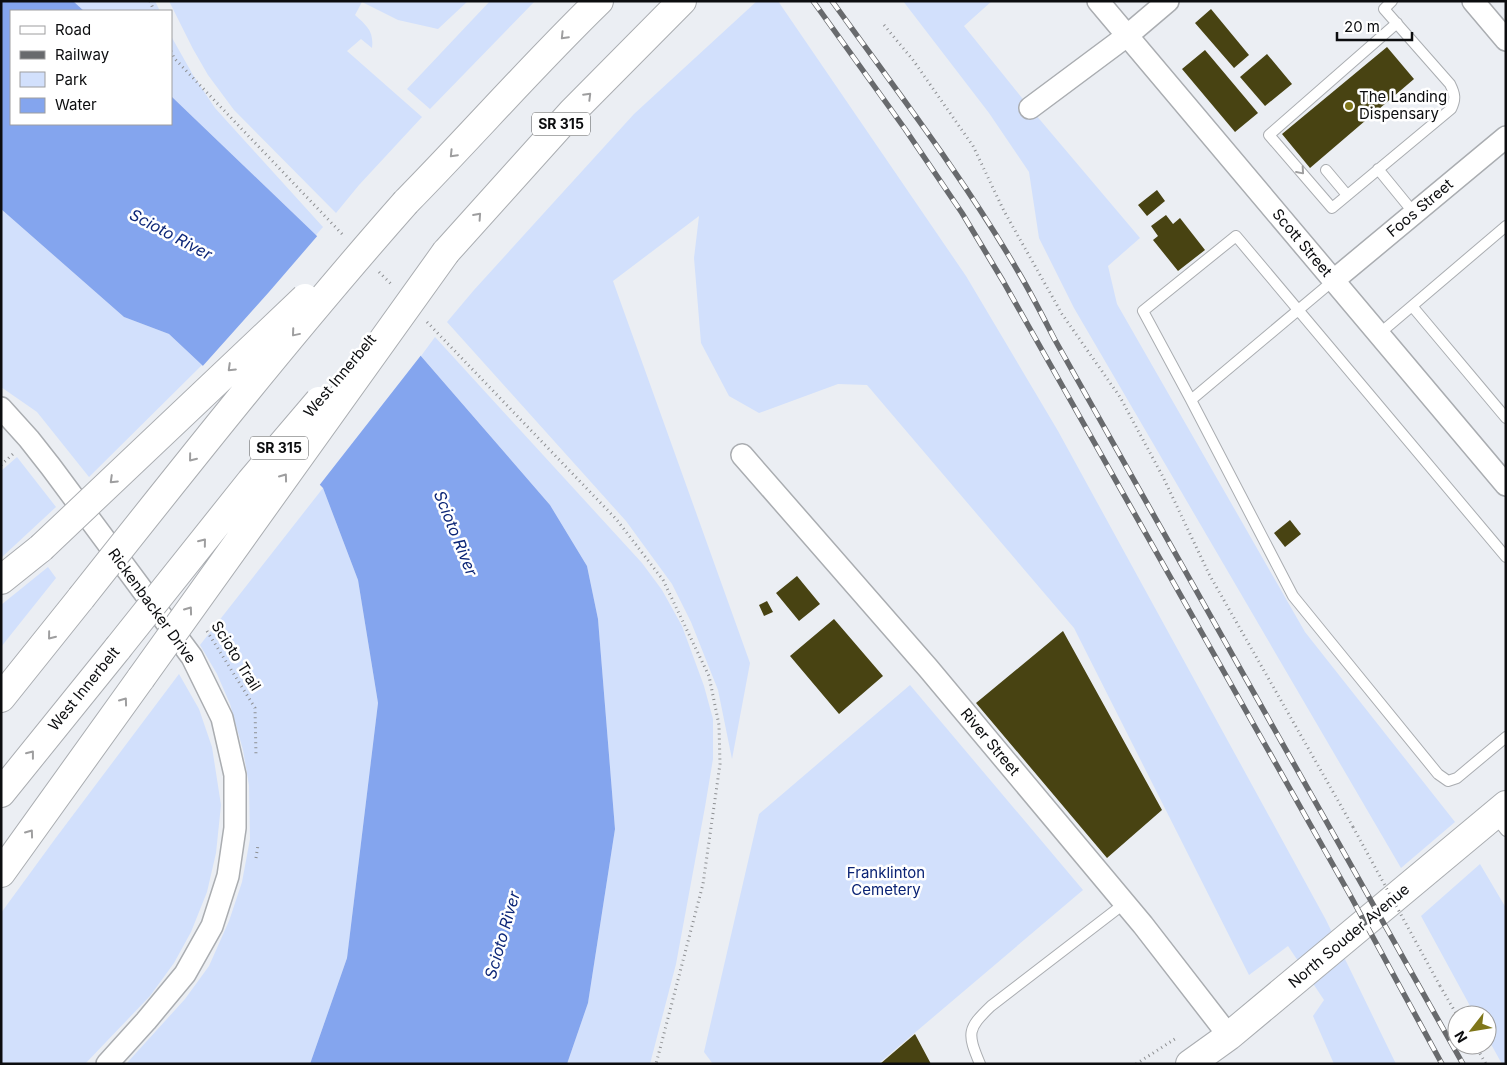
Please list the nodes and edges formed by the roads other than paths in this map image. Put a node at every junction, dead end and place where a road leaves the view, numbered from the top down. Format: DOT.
graph roads {
  1 [pos="599,1"];
  2 [pos="682,1"];
  3 [pos="1098,1"];
  4 [pos="1168,1"];
  5 [pos="1392,1"];
  6 [pos="1473,1"];
  7 [pos="1396,23"];
  8 [pos="1128,35"];
  9 [pos="1506,40"];
  10 [pos="1030,108"];
  11 [pos="1506,137"];
  12 [pos="1378,169"];
  13 [pos="1326,170"];
  14 [pos="1347,195"];
  15 [pos="406,202"];
  16 [pos="1414,213"];
  17 [pos="1506,226"];
  18 [pos="446,252"];
  19 [pos="1334,280"];
  20 [pos="1412,306"];
  21 [pos="1298,310"];
  22 [pos="1379,334"];
  23 [pos="1191,400"];
  24 [pos="1,408"];
  25 [pos="1506,418"];
  26 [pos="742,455"];
  27 [pos="1506,485"];
  28 [pos="1506,557"];
  29 [pos="1,580"];
  30 [pos="1,698"];
  31 [pos="1506,737"];
  32 [pos="1,793"];
  33 [pos="1502,817"];
  34 [pos="1,873"];
  35 [pos="1125,903"];
  36 [pos="1228,1036"];
  37 [pos="107,1064"];
  38 [pos="980,1064"];
  39 [pos="1190,1064"];
  1 -- 15 [label="main road, one-way"];
  18 -- 2 [label="main road, West Innerbelt / SR 315, one-way"];
  3 -- 8 [label="street, Scott Street"];
  4 -- 8 [label="street"];
  5 -- 7 [label="lane"];
  6 -- 9 [label="street"];
  7 -- 12 [label="lane"];
  7 -- 14 [label="lane, one-way"];
  8 -- 10 [label="street"];
  8 -- 19 [label="street, Scott Street"];
  11 -- 16 [label="street, Foos Street"];
  12 -- 14 [label="lane"];
  12 -- 16 [label="lane"];
  13 -- 14 [label="lane"];
  15 -- 29 [label="main road, one-way, bridge"];
  15 -- 30 [label="main road, one-way, bridge"];
  16 -- 19 [label="street, Foos Street"];
  17 -- 20 [label="lane"];
  32 -- 18 [label="main road, West Innerbelt / SR 315, one-way, bridge"];
  34 -- 18 [label="main road, one-way, bridge"];
  19 -- 21 [label="lane"];
  19 -- 22 [label="street, Scott Street"];
  20 -- 22 [label="lane"];
  20 -- 25 [label="lane"];
  21 -- 23 [label="lane"];
  21 -- 23 [label="lane"];
  21 -- 28 [label="lane"];
  22 -- 27 [label="street, Scott Street"];
  23 -- 31 [label="lane"];
  24 -- 37 [label="street, Rickenbacker Drive"];
  26 -- 35 [label="street, River Street"];
  33 -- 36 [label="main road, North Souder Avenue"];
  35 -- 36 [label="street, River Street"];
  35 -- 38 [label="lane"];
  36 -- 39 [label="main road, North Souder Avenue"];
}
